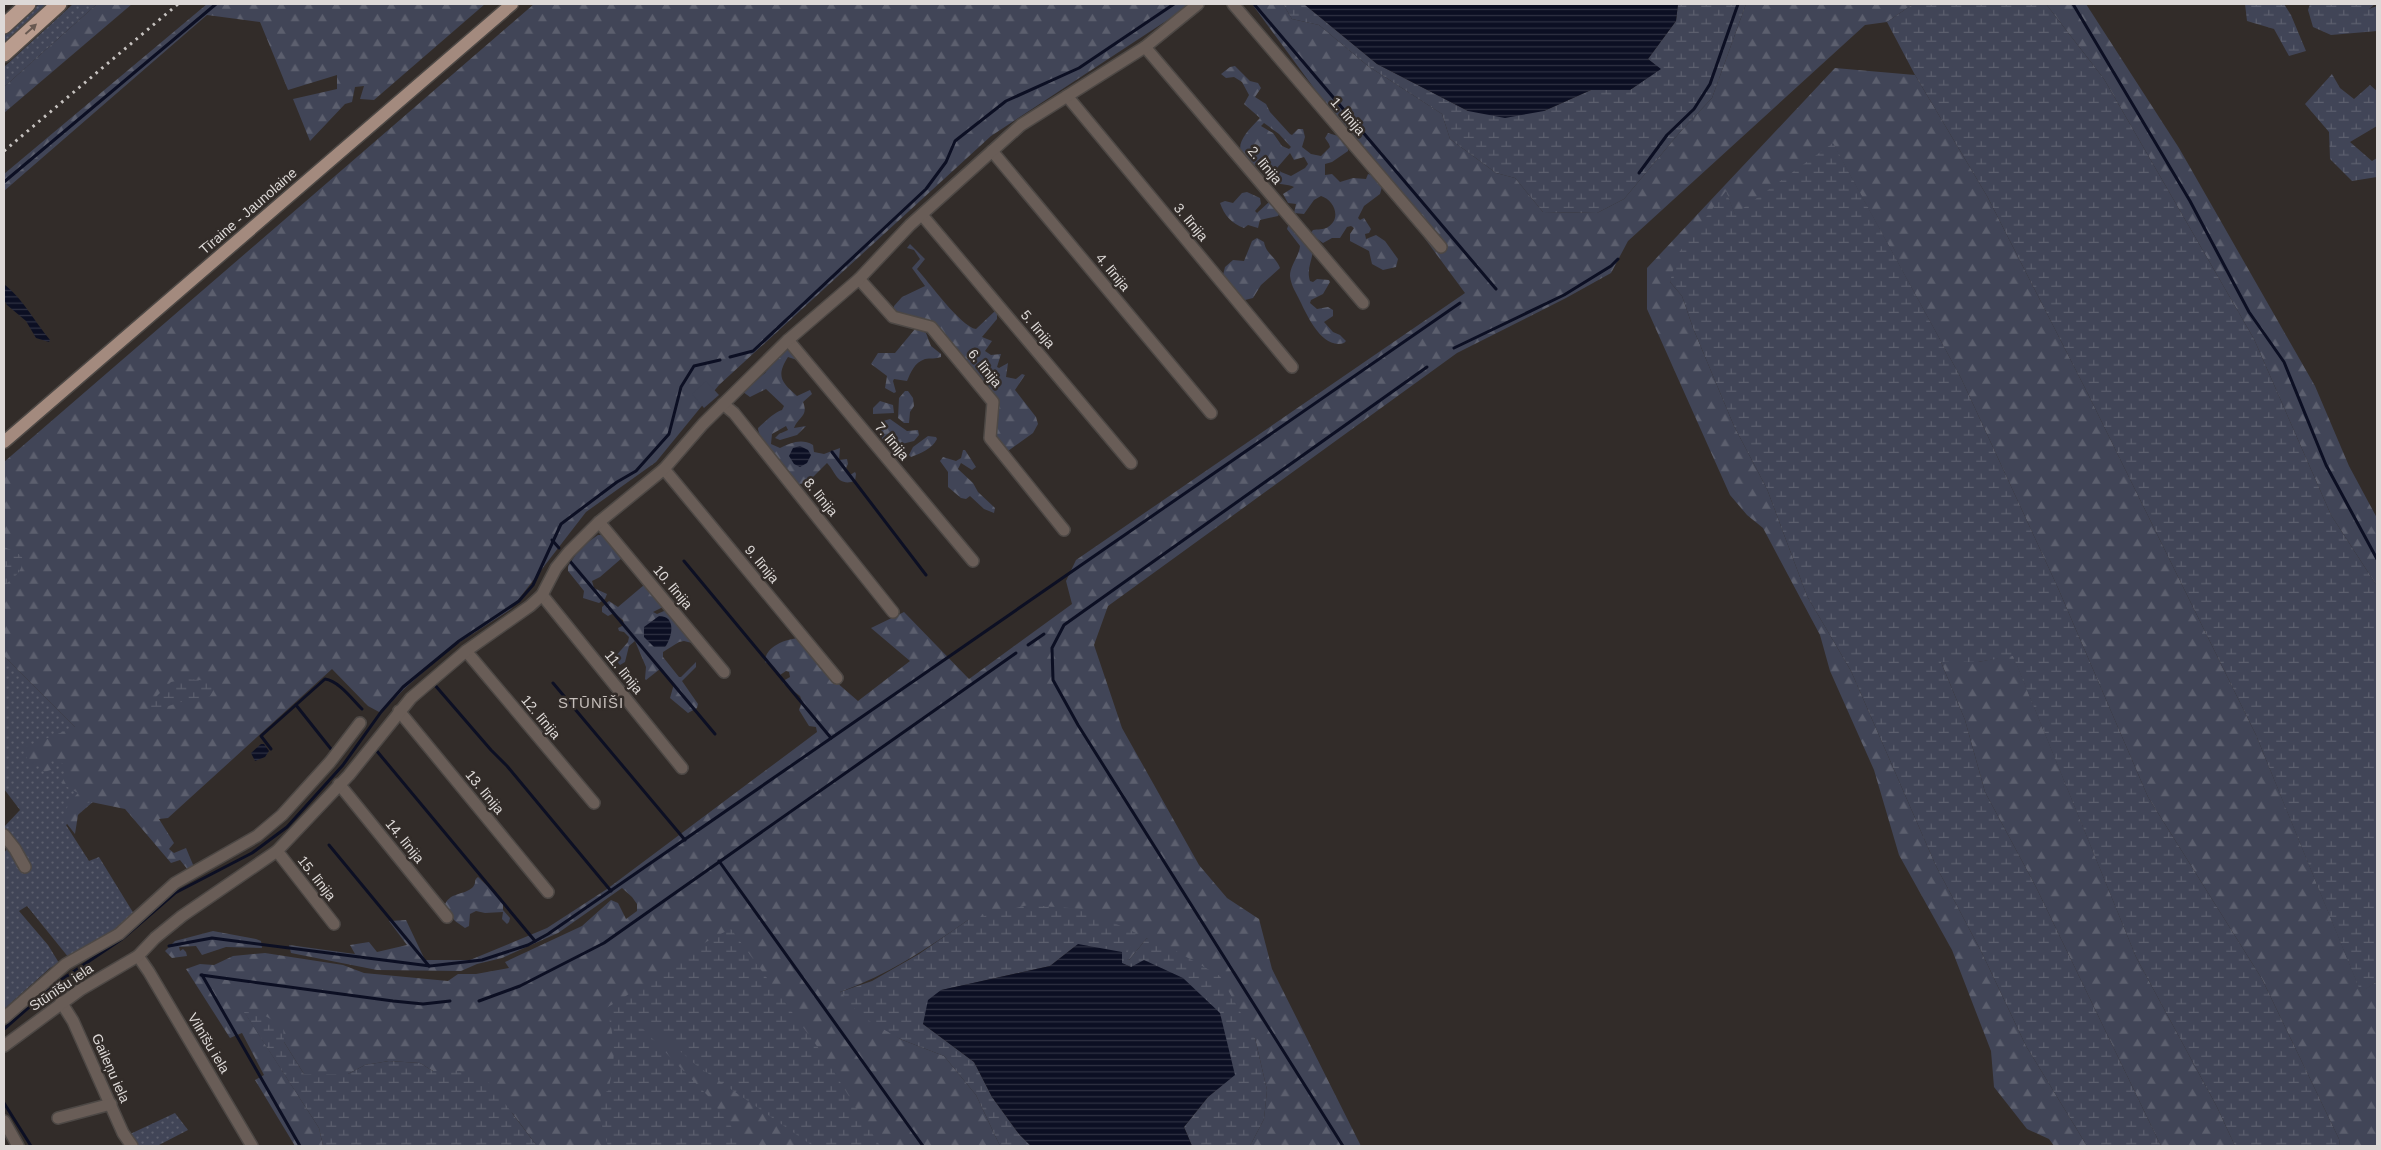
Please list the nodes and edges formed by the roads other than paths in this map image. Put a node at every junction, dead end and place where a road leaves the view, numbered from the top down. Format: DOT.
graph roads {
  1 [pos="28,4"];
  2 [pos="59,4"];
  3 [pos="512,4"];
  4 [pos="1198,4"];
  5 [pos="1233,4"];
  6 [pos="4,26"];
  7 [pos="1145,47"];
  8 [pos="4,54"];
  9 [pos="1068,96"];
  10 [pos="992,151"];
  11 [pos="922,215"];
  12 [pos="1440,247"];
  13 [pos="859,279"];
  14 [pos="1363,302"];
  15 [pos="788,340"];
  16 [pos="1292,367"];
  17 [pos="722,404"];
  18 [pos="1211,412"];
  19 [pos="4,442"];
  20 [pos="1131,463"];
  21 [pos="664,469"];
  22 [pos="599,522"];
  23 [pos="1064,530"];
  24 [pos="973,561"];
  25 [pos="542,595"];
  26 [pos="893,612"];
  27 [pos="466,651"];
  28 [pos="724,672"];
  29 [pos="837,678"];
  30 [pos="398,710"];
  31 [pos="360,723"];
  32 [pos="682,768"];
  33 [pos="339,784"];
  34 [pos="594,803"];
  35 [pos="4,835"];
  36 [pos="278,851"];
  37 [pos="25,867"];
  38 [pos="548,892"];
  39 [pos="447,917"];
  40 [pos="334,924"];
  41 [pos="138,956"];
  42 [pos="62,1002"];
  43 [pos="4,1018"];
  44 [pos="4,1046"];
  45 [pos="111,1104"];
  46 [pos="58,1118"];
  47 [pos="4,1121"];
  48 [pos="18,1146"];
  49 [pos="132,1146"];
  50 [pos="252,1146"];
  1 -- 6 [label="highway"];
  8 -- 2 [label="highway, one-way"];
  3 -- 19 [label="main road, Tīraine - Jaunolaine"];
  4 -- 7 [label="street"];
  5 -- 12 [label="street, 1. līnija"];
  7 -- 9 [label="street"];
  7 -- 14 [label="street, 2. līnija"];
  9 -- 10 [label="street"];
  9 -- 16 [label="street, 3. līnija"];
  10 -- 11 [label="street"];
  10 -- 18 [label="street, 4. līnija"];
  11 -- 13 [label="street"];
  11 -- 20 [label="street, 5. līnija"];
  13 -- 15 [label="street"];
  13 -- 23 [label="street, 6. līnija"];
  15 -- 17 [label="street"];
  15 -- 24 [label="street, 7. līnija"];
  17 -- 21 [label="street"];
  17 -- 26 [label="street, 8. līnija"];
  21 -- 22 [label="street"];
  21 -- 29 [label="street, 9. līnija"];
  22 -- 25 [label="street"];
  22 -- 28 [label="street, 10. līnija"];
  25 -- 27 [label="street, Stūnīšu iela"];
  25 -- 32 [label="street, 11. līnija"];
  27 -- 30 [label="street, Stūnīšu iela"];
  27 -- 34 [label="street, 12. līnija"];
  30 -- 33 [label="street, Stūnīšu iela"];
  30 -- 38 [label="street, 13. līnija"];
  31 -- 43 [label="street"];
  33 -- 36 [label="street, Stūnīšu iela"];
  33 -- 39 [label="street, 14. līnija"];
  35 -- 37 [label="street"];
  36 -- 40 [label="street, 15. līnija"];
  36 -- 41 [label="street, Stūnīšu iela"];
  41 -- 42 [label="street, Stūnīšu iela"];
  41 -- 50 [label="street, Vilnīšu iela"];
  42 -- 44 [label="street, Stūnīšu iela"];
  42 -- 45 [label="street, Gaileņu iela"];
  45 -- 46 [label="street"];
  45 -- 49 [label="street, Gaileņu iela"];
  47 -- 48 [label="street"];
}
